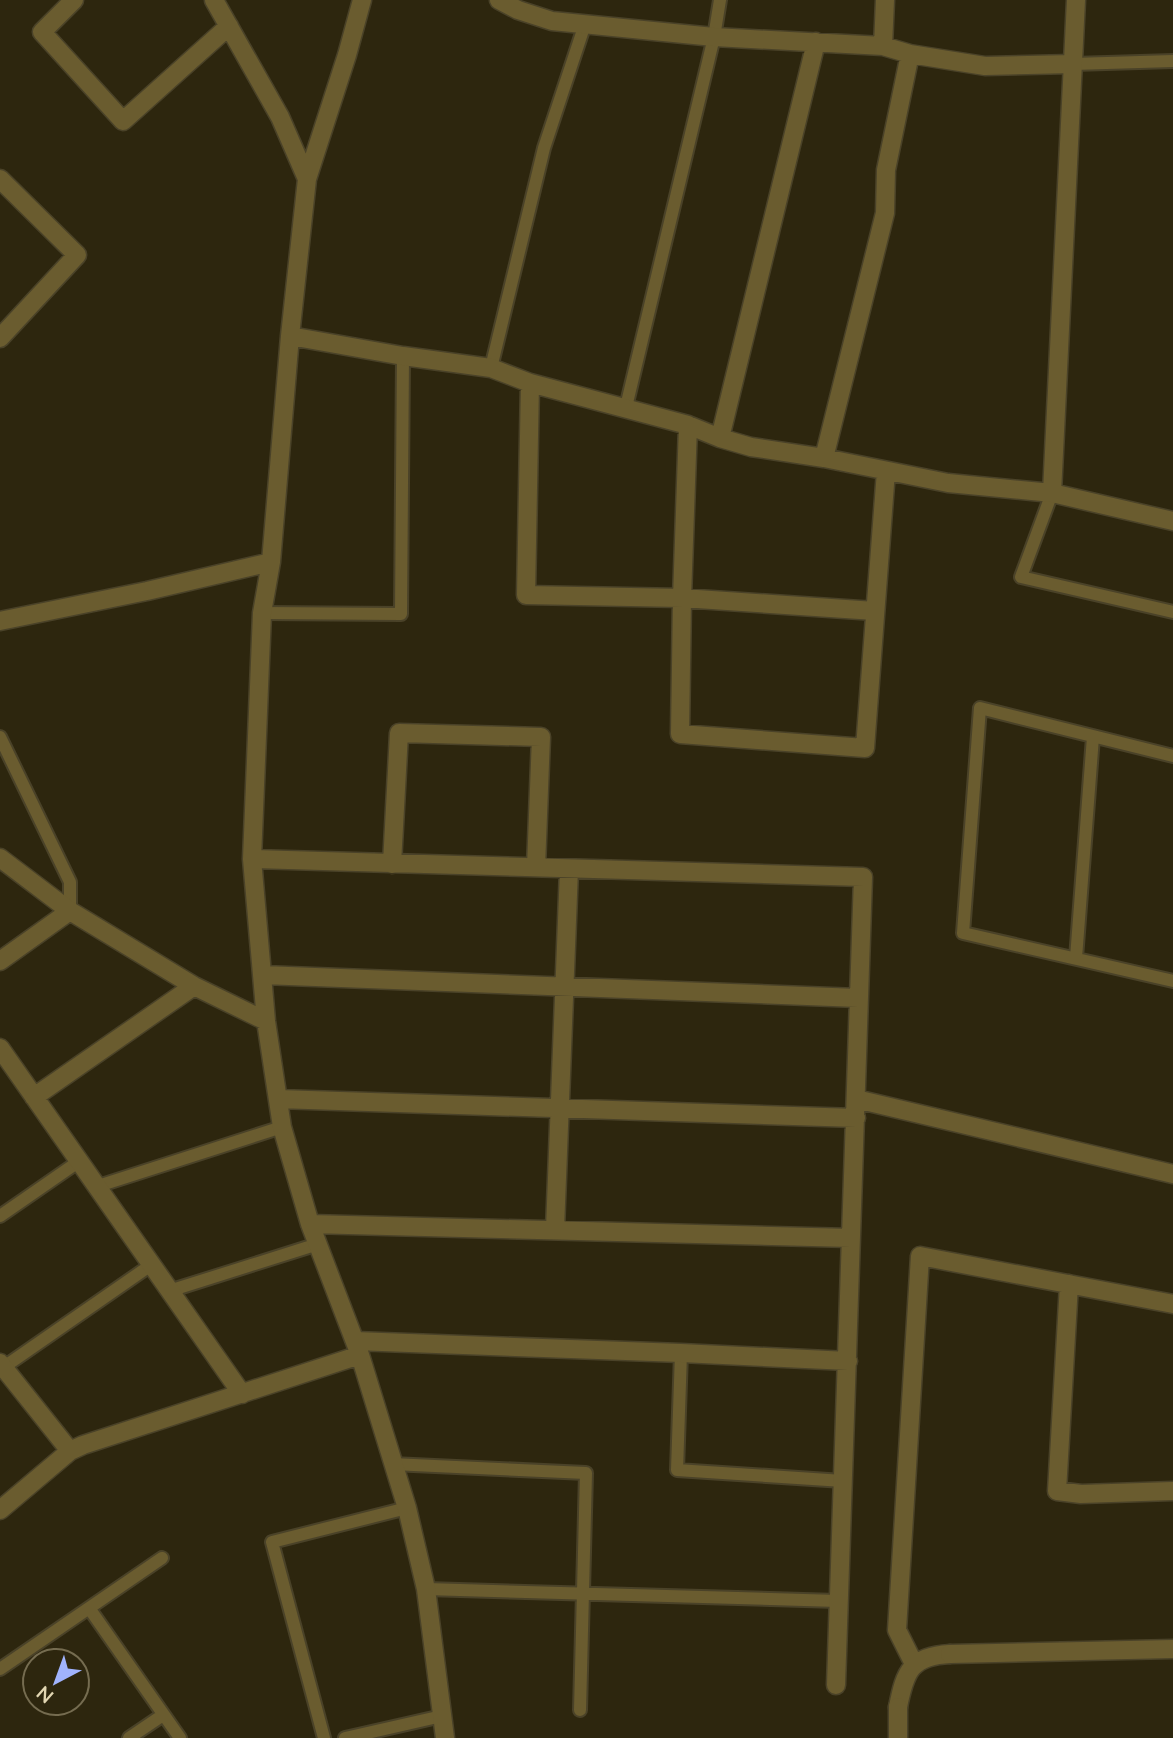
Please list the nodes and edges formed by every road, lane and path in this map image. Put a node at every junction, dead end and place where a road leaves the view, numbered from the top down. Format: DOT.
graph roads {
  1 [pos="74,0"];
  2 [pos="214,0"];
  3 [pos="362,0"];
  4 [pos="499,0"];
  5 [pos="720,0"];
  6 [pos="885,0"];
  7 [pos="1076,0"];
  8 [pos="585,24"];
  9 [pos="229,26"];
  10 [pos="714,37"];
  11 [pos="816,42"];
  12 [pos="883,46"];
  13 [pos="910,54"];
  14 [pos="1173,61"];
  15 [pos="1073,64"];
  16 [pos="0,179"];
  17 [pos="307,179"];
  18 [pos="290,336"];
  19 [pos="0,338"];
  20 [pos="403,356"];
  21 [pos="491,368"];
  22 [pos="530,383"];
  23 [pos="626,407"];
  24 [pos="688,425"];
  25 [pos="720,438"];
  26 [pos="824,458"];
  27 [pos="886,471"];
  28 [pos="1052,493"];
  29 [pos="1173,521"];
  30 [pos="271,562"];
  31 [pos="682,597"];
  32 [pos="875,611"];
  33 [pos="1173,612"];
  34 [pos="262,613"];
  35 [pos="0,621"];
  36 [pos="0,737"];
  37 [pos="1093,737"];
  38 [pos="1173,756"];
  39 [pos="0,859"];
  40 [pos="252,859"];
  41 [pos="392,864"];
  42 [pos="536,867"];
  43 [pos="569,869"];
  44 [pos="70,911"];
  45 [pos="1076,958"];
  46 [pos="0,961"];
  47 [pos="263,975"];
  48 [pos="1173,981"];
  49 [pos="194,986"];
  50 [pos="563,988"];
  51 [pos="858,998"];
  52 [pos="265,1021"];
  53 [pos="1,1053"];
  54 [pos="34,1097"];
  55 [pos="278,1099"];
  56 [pos="856,1100"];
  57 [pos="559,1108"];
  58 [pos="856,1118"];
  59 [pos="282,1127"];
  60 [pos="78,1162"];
  61 [pos="1173,1174"];
  62 [pos="95,1187"];
  63 [pos="0,1216"];
  64 [pos="310,1224"];
  65 [pos="555,1229"];
  66 [pos="851,1238"];
  67 [pos="318,1244"];
  68 [pos="151,1265"];
  69 [pos="1069,1284"];
  70 [pos="169,1291"];
  71 [pos="1173,1304"];
  72 [pos="357,1348"];
  73 [pos="681,1353"];
  74 [pos="848,1361"];
  75 [pos="2,1365"];
  76 [pos="242,1394"];
  77 [pos="70,1451"];
  78 [pos="392,1464"];
  79 [pos="843,1481"];
  80 [pos="1173,1491"];
  81 [pos="407,1508"];
  82 [pos="0,1510"];
  83 [pos="162,1558"];
  84 [pos="426,1589"];
  85 [pos="583,1593"];
  86 [pos="838,1601"];
  87 [pos="89,1608"];
  88 [pos="1173,1649"];
  89 [pos="914,1664"];
  90 [pos="0,1669"];
  91 [pos="836,1685"];
  92 [pos="580,1710"];
  93 [pos="163,1715"];
  94 [pos="442,1716"];
  95 [pos="129,1738"];
  96 [pos="180,1738"];
  97 [pos="324,1738"];
  98 [pos="345,1738"];
  99 [pos="445,1738"];
  100 [pos="898,1738"];
  1 -- 9 [label="street"];
  2 -- 9 [label="street"];
  3 -- 17 [label="street"];
  4 -- 8 [label="street"];
  5 -- 10 [label="lane"];
  6 -- 12 [label="street"];
  7 -- 15 [label="street"];
  8 -- 10 [label="street"];
  8 -- 21 [label="lane"];
  9 -- 17 [label="street"];
  10 -- 11 [label="street"];
  10 -- 23 [label="lane"];
  11 -- 12 [label="street"];
  11 -- 25 [label="street"];
  12 -- 13 [label="street"];
  13 -- 15 [label="street"];
  13 -- 26 [label="street"];
  14 -- 15 [label="lane"];
  15 -- 28 [label="street"];
  16 -- 19 [label="street"];
  17 -- 18 [label="street"];
  18 -- 20 [label="street"];
  18 -- 30 [label="street"];
  20 -- 21 [label="street"];
  20 -- 34 [label="lane"];
  21 -- 22 [label="street"];
  22 -- 23 [label="street"];
  22 -- 31 [label="street"];
  23 -- 24 [label="street"];
  24 -- 25 [label="street"];
  24 -- 31 [label="street"];
  25 -- 26 [label="street"];
  26 -- 27 [label="street"];
  27 -- 28 [label="street"];
  27 -- 32 [label="street"];
  28 -- 29 [label="street"];
  28 -- 33 [label="lane"];
  30 -- 34 [label="street"];
  30 -- 35 [label="street"];
  31 -- 32 [label="street"];
  31 -- 32 [label="street"];
  34 -- 40 [label="street"];
  36 -- 44 [label="lane"];
  37 -- 38 [label="lane"];
  37 -- 45 [label="lane"];
  37 -- 45 [label="lane"];
  39 -- 44 [label="street"];
  40 -- 41 [label="street"];
  40 -- 47 [label="street"];
  41 -- 42 [label="street"];
  41 -- 42 [label="street"];
  42 -- 43 [label="street"];
  43 -- 50 [label="street"];
  43 -- 51 [label="street"];
  44 -- 46 [label="street"];
  44 -- 49 [label="street"];
  45 -- 48 [label="lane"];
  47 -- 50 [label="street"];
  47 -- 52 [label="street"];
  49 -- 52 [label="street"];
  49 -- 54 [label="street"];
  50 -- 51 [label="street"];
  50 -- 57 [label="street"];
  51 -- 56 [label="street"];
  52 -- 55 [label="street"];
  53 -- 54 [label="street"];
  54 -- 60 [label="street"];
  55 -- 57 [label="street"];
  55 -- 59 [label="street"];
  56 -- 58 [label="street"];
  56 -- 61 [label="street"];
  57 -- 58 [label="street"];
  57 -- 65 [label="street"];
  58 -- 66 [label="street"];
  59 -- 62 [label="lane"];
  59 -- 64 [label="street"];
  60 -- 62 [label="street"];
  60 -- 63 [label="lane"];
  62 -- 68 [label="street"];
  64 -- 65 [label="street"];
  64 -- 67 [label="street"];
  65 -- 66 [label="street"];
  66 -- 74 [label="street"];
  67 -- 70 [label="lane"];
  67 -- 72 [label="street"];
  68 -- 70 [label="street"];
  68 -- 75 [label="lane"];
  69 -- 71 [label="street"];
  69 -- 80 [label="street"];
  69 -- 89 [label="street"];
  70 -- 76 [label="street"];
  72 -- 73 [label="street"];
  72 -- 76 [label="street"];
  72 -- 78 [label="street"];
  73 -- 74 [label="street"];
  73 -- 79 [label="lane"];
  74 -- 79 [label="street"];
  75 -- 77 [label="street"];
  76 -- 77 [label="street"];
  77 -- 82 [label="street"];
  78 -- 81 [label="street"];
  78 -- 85 [label="lane"];
  79 -- 86 [label="street"];
  81 -- 84 [label="street"];
  81 -- 97 [label="lane"];
  83 -- 87 [label="lane"];
  84 -- 85 [label="lane"];
  84 -- 94 [label="street"];
  85 -- 86 [label="lane"];
  85 -- 92 [label="lane"];
  86 -- 91 [label="street"];
  87 -- 90 [label="lane"];
  87 -- 93 [label="lane"];
  88 -- 89 [label="street"];
  89 -- 100 [label="street"];
  93 -- 95 [label="lane"];
  93 -- 96 [label="lane"];
  94 -- 98 [label="lane"];
  94 -- 99 [label="street"];
}
